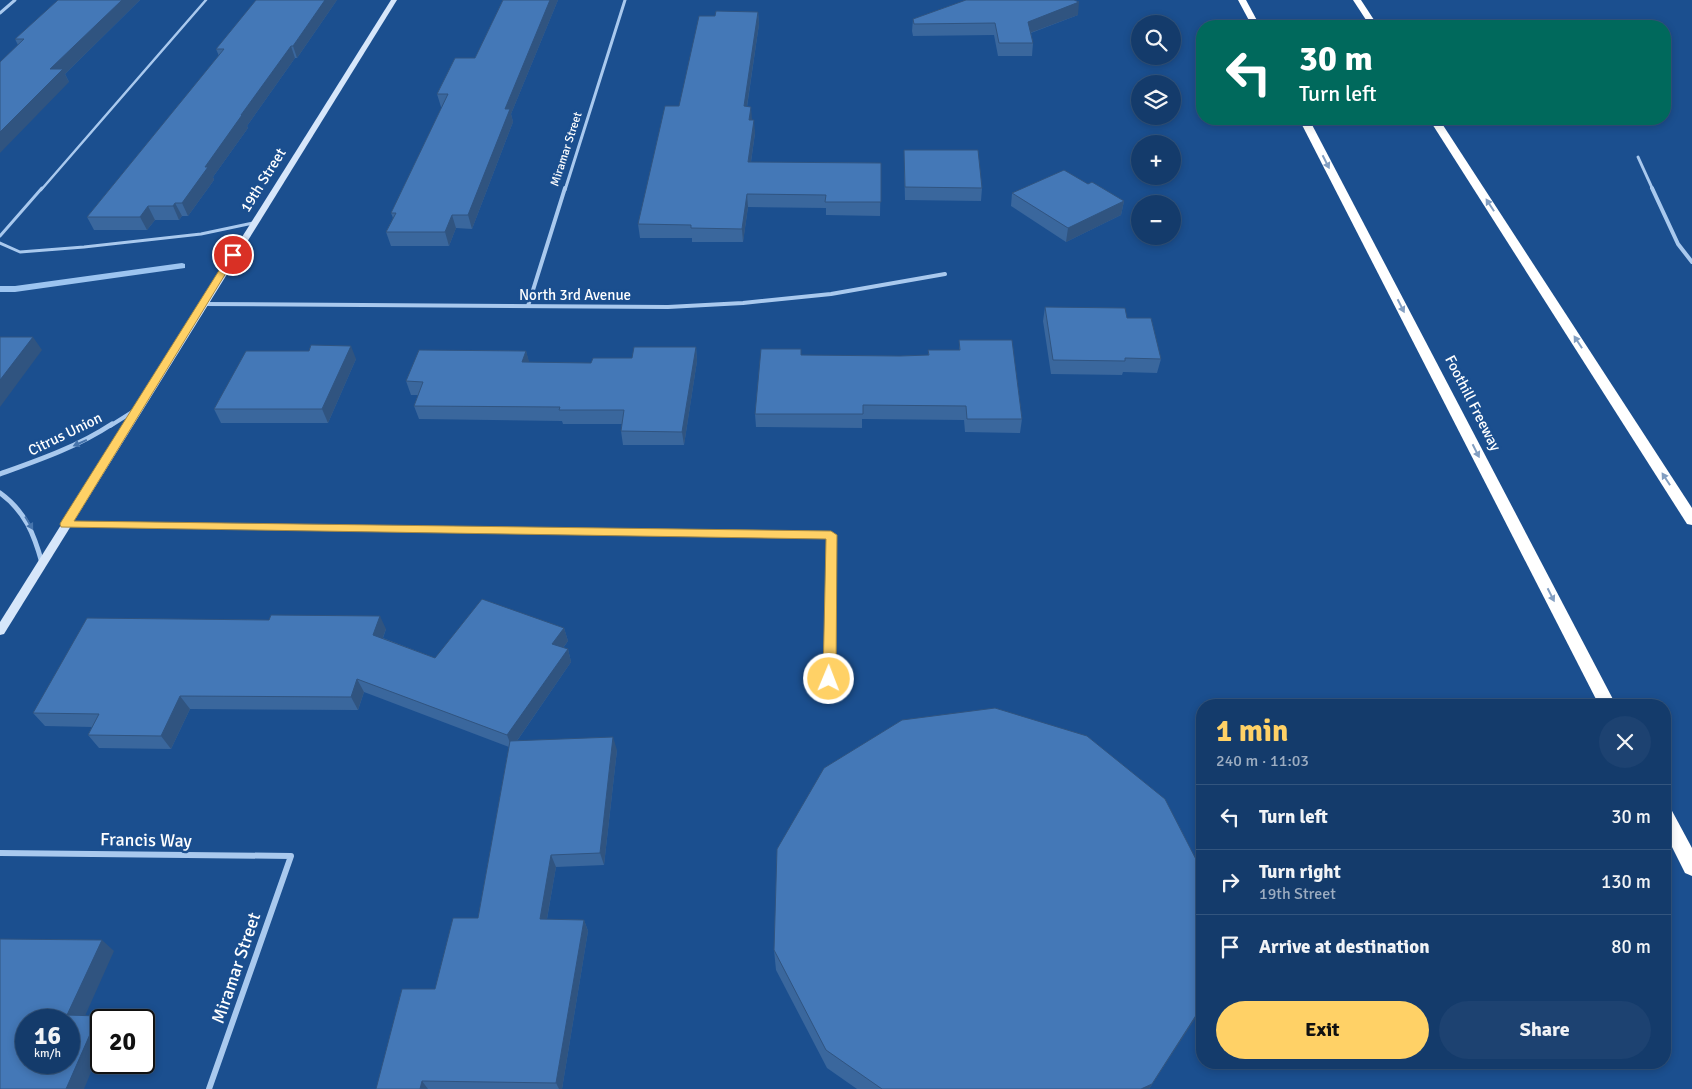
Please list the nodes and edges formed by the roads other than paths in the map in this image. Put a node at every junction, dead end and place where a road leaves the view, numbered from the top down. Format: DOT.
graph roads {
  1 [pos="15,0"];
  2 [pos="206,0"];
  3 [pos="394,0"];
  4 [pos="625,0"];
  5 [pos="1242,0"];
  6 [pos="1357,0"];
  7 [pos="0,13"];
  8 [pos="1253,20"];
  9 [pos="1370,20"];
  10 [pos="1307,125"];
  11 [pos="1438,125"];
  12 [pos="1638,157"];
  13 [pos="253,223"];
  14 [pos="0,236"];
  15 [pos="0,243"];
  16 [pos="1692,262"];
  17 [pos="945,274"];
  18 [pos="202,304"];
  19 [pos="528,306"];
  20 [pos="137,409"];
  21 [pos="0,474"];
  22 [pos="0,494"];
  23 [pos="1692,520"];
  24 [pos="65,524"];
  25 [pos="42,563"];
  26 [pos="0,631"];
  27 [pos="829,679"];
  28 [pos="1605,699"];
  29 [pos="1671,827"];
  30 [pos="0,853"];
  31 [pos="291,856"];
  32 [pos="1692,867"];
  33 [pos="209,1089"];
  1 -- 7 [label="street"];
  2 -- 14 [label="lane"];
  3 -- 13 [label="main road, 19th Street"];
  4 -- 19 [label="street, Miramar Street"];
  5 -- 8 [label="highway"];
  6 -- 9 [label="highway"];
  10 -- 28 [label="highway, Foothill Freeway, one-way"];
  23 -- 11 [label="highway, one-way"];
  12 -- 16 [label="street"];
  13 -- 15 [label="lane"];
  13 -- 18 [label="main road, 19th Street"];
  17 -- 19 [label="street, North 3rd Avenue"];
  18 -- 19 [label="street, North 3rd Avenue"];
  18 -- 20 [label="main road, 19th Street"];
  20 -- 21 [label="street, Citrus Union, one-way"];
  20 -- 24 [label="main road, 19th Street"];
  22 -- 25 [label="street, one-way"];
  24 -- 25 [label="main road, 19th Street"];
  24 -- 27 [label="lane"];
  25 -- 26 [label="main road, 19th Street"];
  29 -- 32 [label="highway"];
  30 -- 31 [label="street, Francis Way"];
  31 -- 33 [label="street, Miramar Street"];
}
